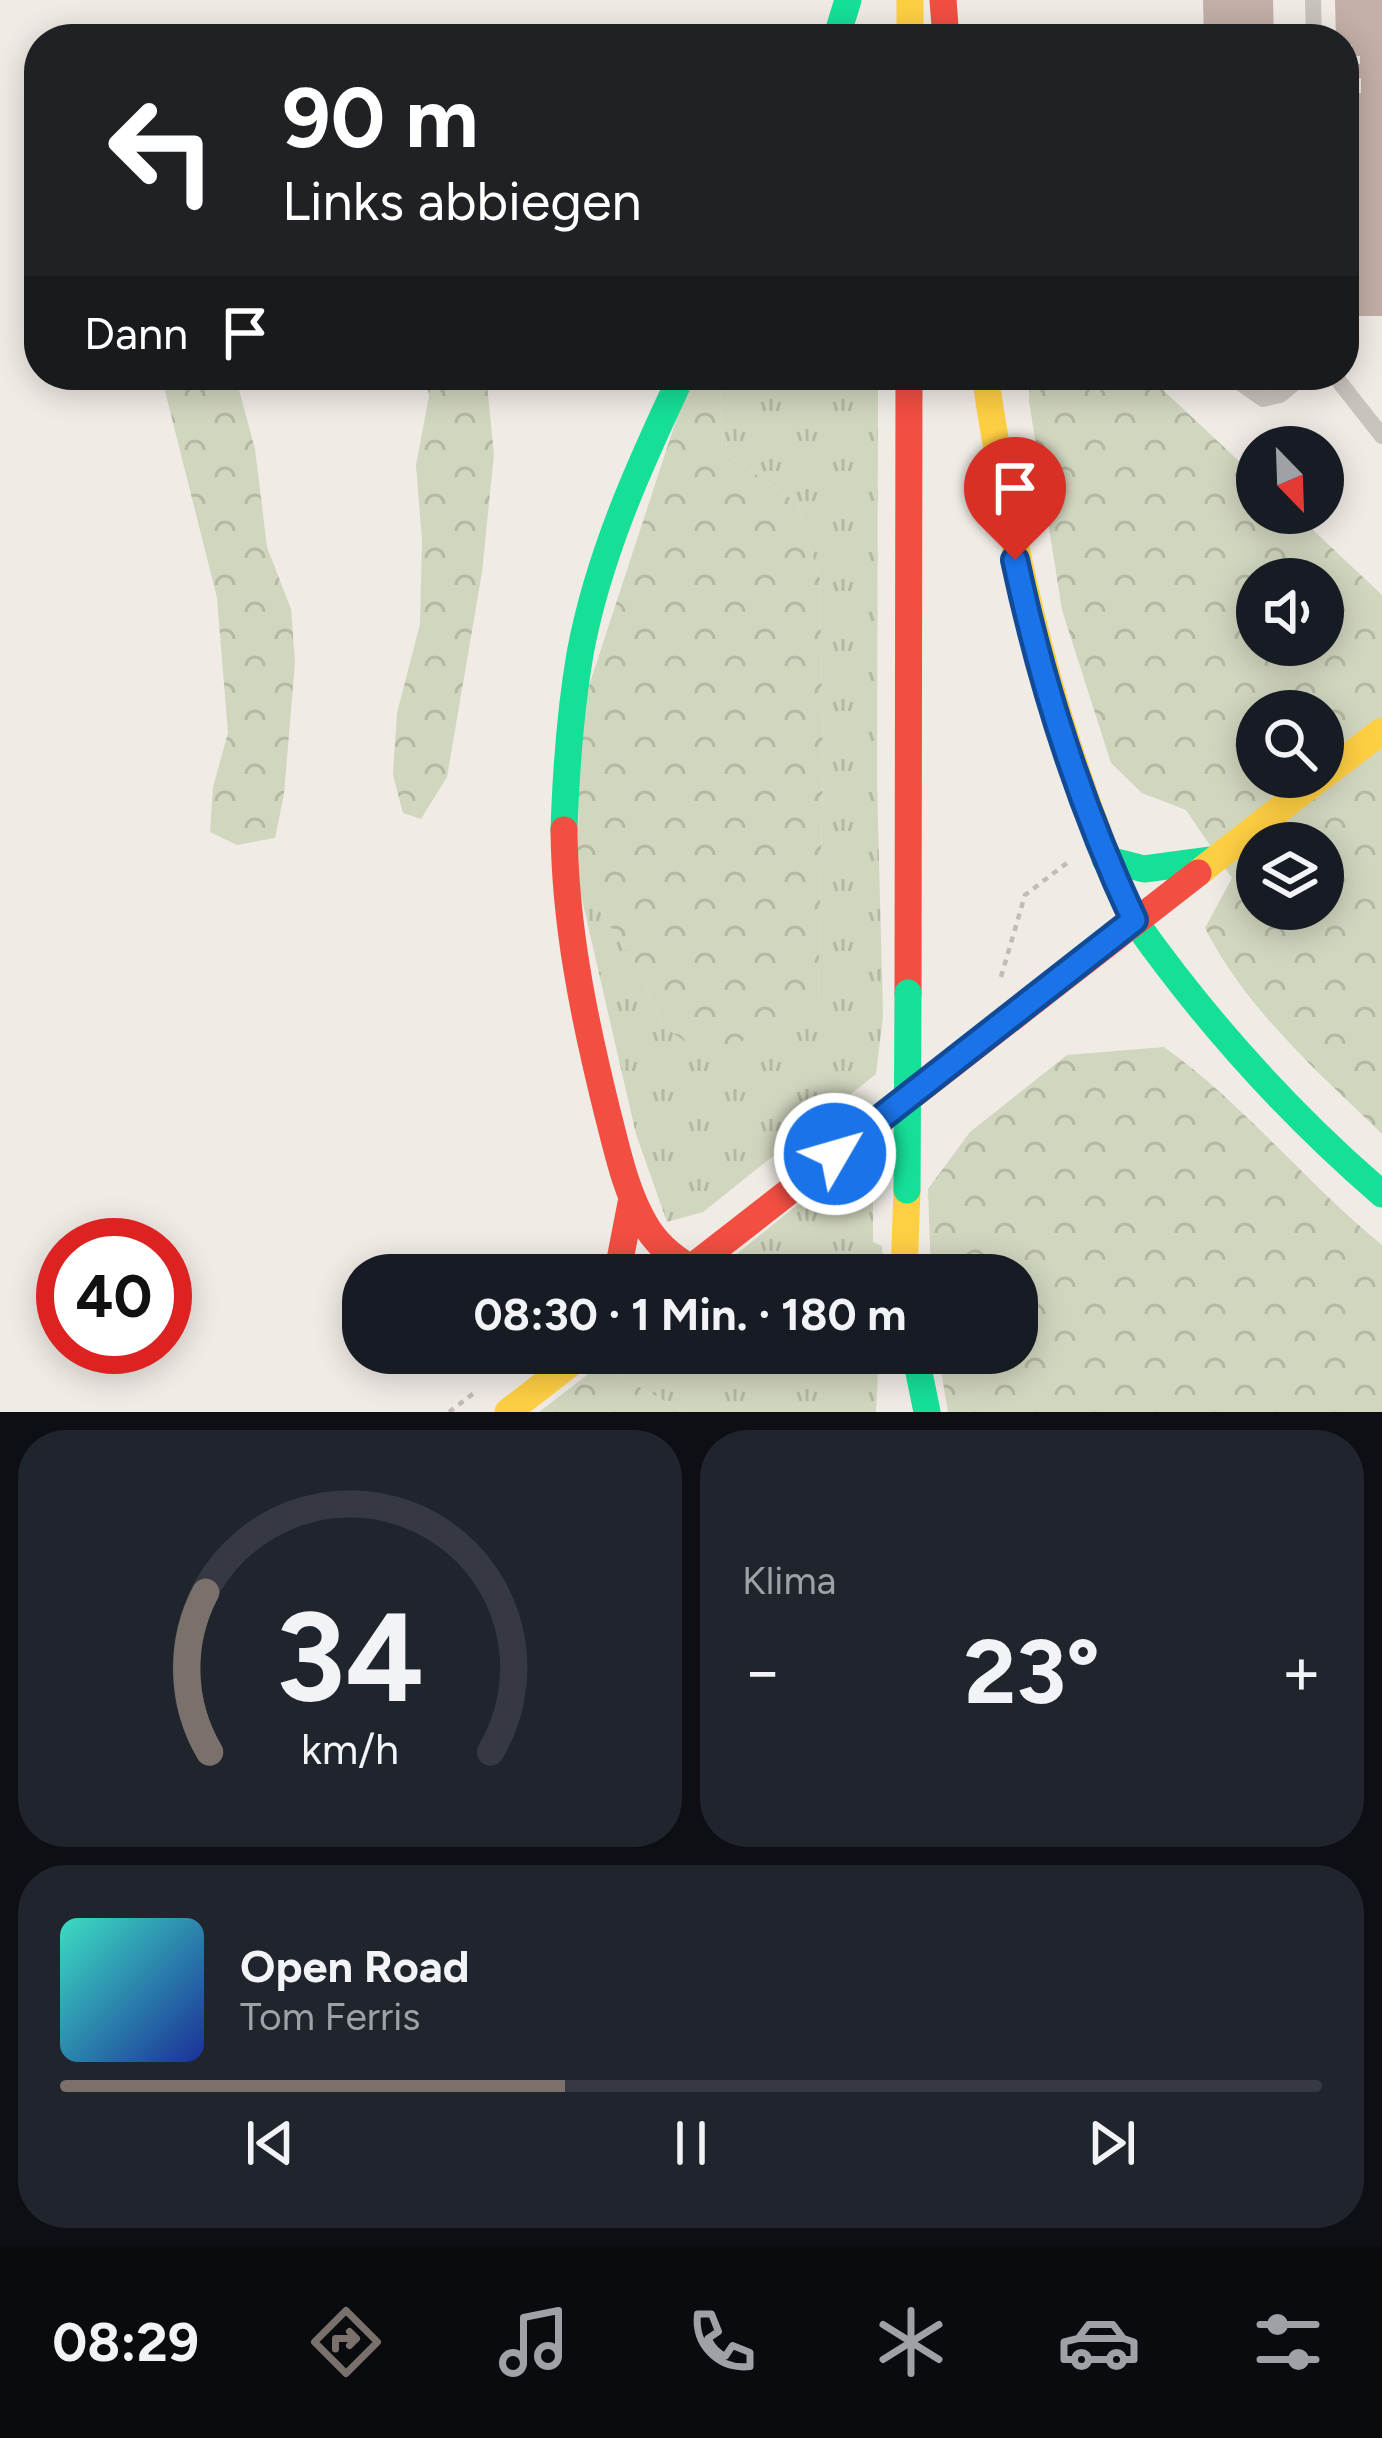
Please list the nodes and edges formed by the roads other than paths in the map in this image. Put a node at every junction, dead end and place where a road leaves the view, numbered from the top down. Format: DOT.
graph roads {
  1 [pos="675,390"];
  2 [pos="909,390"];
  3 [pos="987,390"];
  4 [pos="1250,390"];
  5 [pos="1286,390"];
  6 [pos="1346,390"];
  7 [pos="1382,436"];
  8 [pos="1382,731"];
  9 [pos="1344,760"];
  10 [pos="1293,798"];
  11 [pos="1105,859"];
  12 [pos="1211,860"];
  13 [pos="1134,920"];
  14 [pos="1382,1194"];
  15 [pos="632,1198"];
  16 [pos="620,1254"];
  17 [pos="667,1254"];
  18 [pos="709,1254"];
  19 [pos="905,1254"];
  20 [pos="556,1374"];
  21 [pos="896,1374"];
  22 [pos="919,1374"];
  23 [pos="895,1388"];
  24 [pos="508,1412"];
  25 [pos="927,1412"];
  1 -- 15 [label="main road"];
  2 -- 19 [label="main road, bridge"];
  3 -- 11 [label="main road"];
  4 -- 5 [label="lane"];
  6 -- 7 [label="lane"];
  8 -- 9 [label="main road"];
  10 -- 12 [label="main road"];
  11 -- 12 [label="main road"];
  11 -- 13 [label="main road"];
  12 -- 13 [label="main road"];
  13 -- 14 [label="main road"];
  13 -- 18 [label="main road"];
  15 -- 16 [label="main road"];
  15 -- 17 [label="main road"];
  20 -- 24 [label="main road"];
  21 -- 23 [label="main road"];
  22 -- 25 [label="main road"];
}
